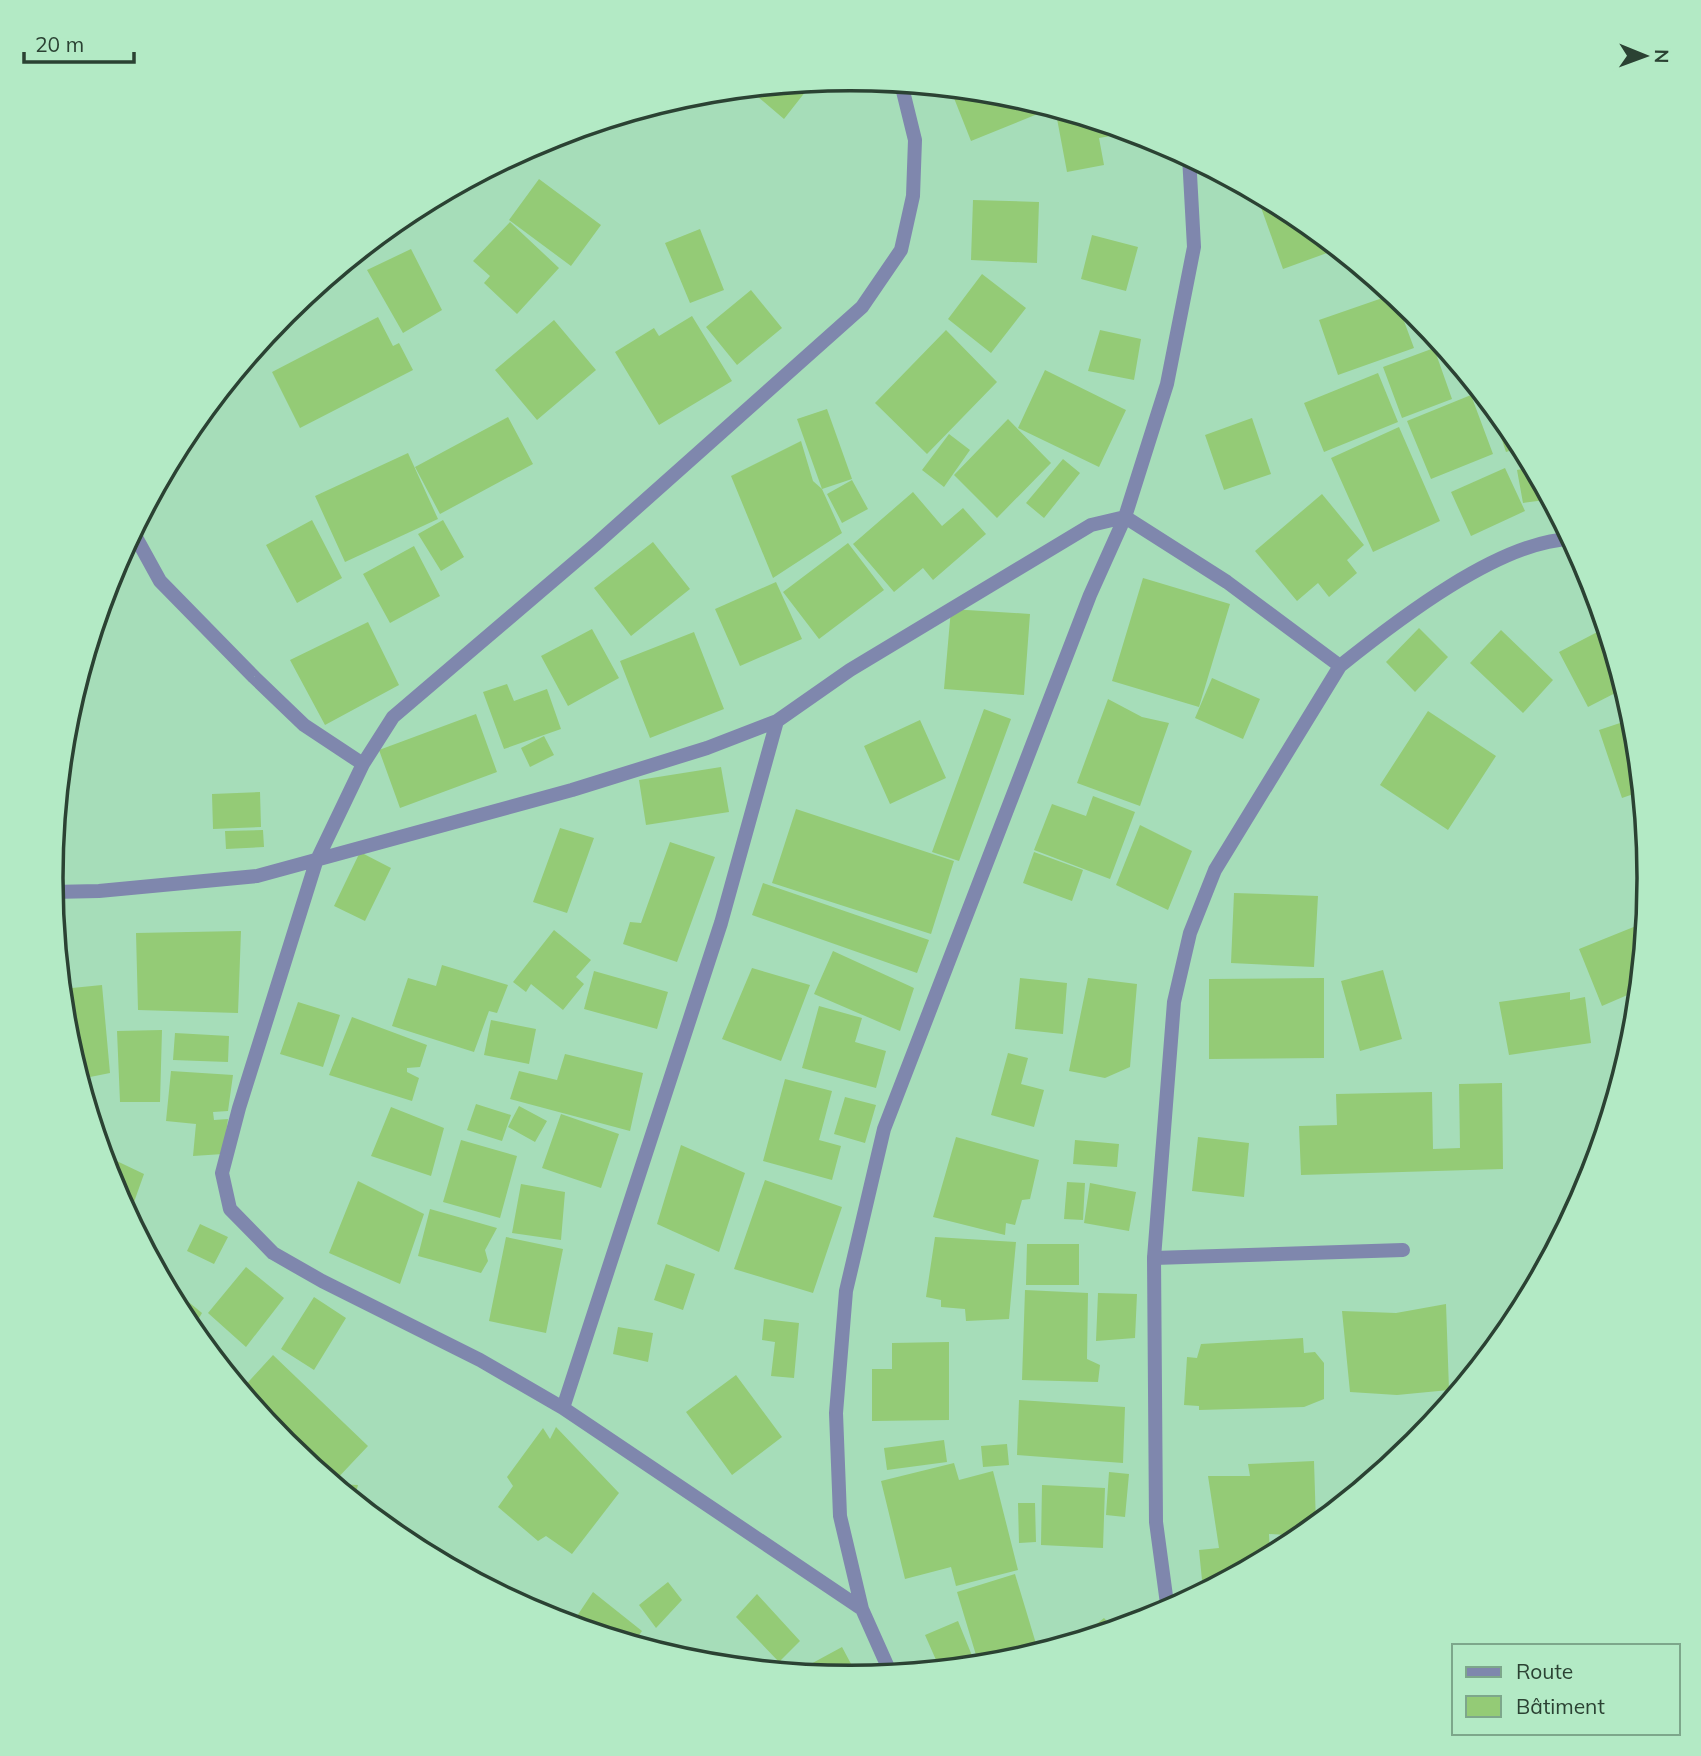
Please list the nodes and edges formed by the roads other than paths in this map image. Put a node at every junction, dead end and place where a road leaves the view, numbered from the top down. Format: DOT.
graph roads {
  1 [pos="903,92"];
  2 [pos="1190,168"];
  3 [pos="1125,517"];
  4 [pos="1561,539"];
  5 [pos="139,542"];
  6 [pos="1340,666"];
  7 [pos="777,721"];
  8 [pos="363,764"];
  9 [pos="316,862"];
  10 [pos="64,892"];
  11 [pos="1403,1250"];
  12 [pos="1154,1258"];
  13 [pos="563,1408"];
  14 [pos="1166,1599"];
  15 [pos="862,1609"];
  16 [pos="887,1665"];
  1 -- 8 [label="street"];
  2 -- 3 [label="street"];
  3 -- 6 [label="street"];
  3 -- 7 [label="street"];
  3 -- 15 [label="street"];
  4 -- 6 [label="street"];
  5 -- 8 [label="street"];
  6 -- 12 [label="street"];
  7 -- 9 [label="street"];
  7 -- 13 [label="street"];
  8 -- 9 [label="street"];
  9 -- 10 [label="street"];
  9 -- 13 [label="street"];
  11 -- 12 [label="street"];
  12 -- 14 [label="street"];
  13 -- 15 [label="street"];
  15 -- 16 [label="street"];
}
